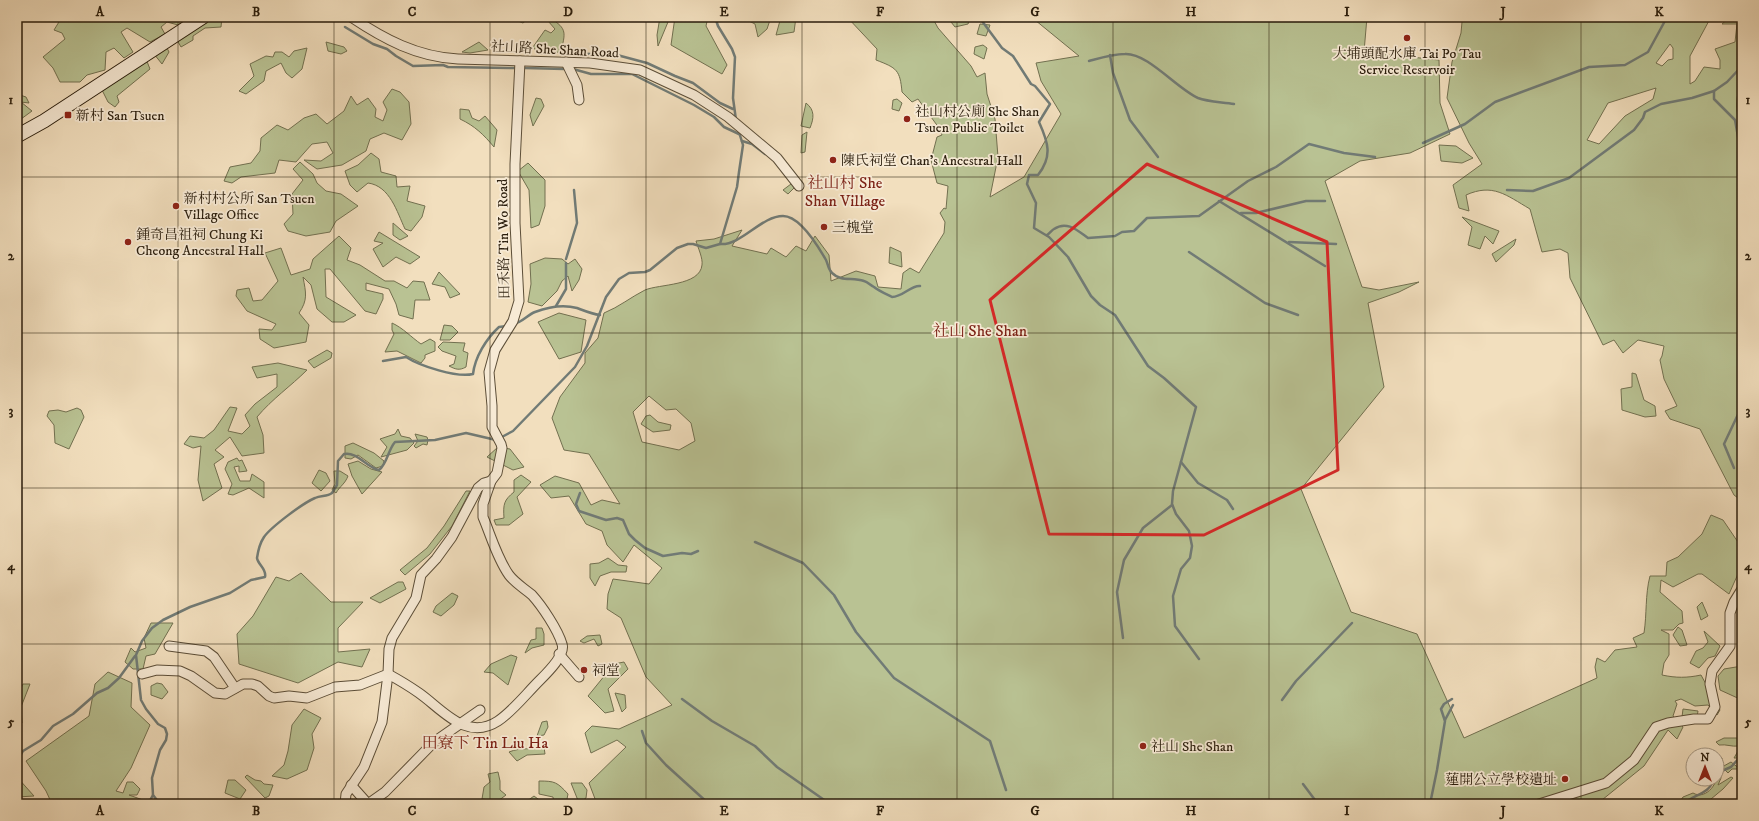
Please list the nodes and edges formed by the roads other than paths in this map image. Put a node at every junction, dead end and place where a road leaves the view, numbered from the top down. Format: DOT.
graph roads {
  1 [pos="203,17"];
  2 [pos="351,17"];
  3 [pos="520,61"];
  4 [pos="566,62"];
  5 [pos="578,100"];
  6 [pos="17,136"];
  7 [pos="799,186"];
  8 [pos="491,481"];
  9 [pos="1742,589"];
  10 [pos="169,646"];
  11 [pos="560,654"];
  12 [pos="142,674"];
  13 [pos="388,674"];
  14 [pos="579,677"];
  15 [pos="235,688"];
  16 [pos="480,710"];
  17 [pos="460,724"];
  18 [pos="352,785"];
  19 [pos="345,804"];
  20 [pos="368,804"];
  21 [pos="1539,804"];
  1 -- 6 [label="main road"];
  2 -- 3 [label="street, 社山路 She Shan Road"];
  3 -- 4 [label="street, 社山路 She Shan Road"];
  3 -- 8 [label="street, 田禾路 Tin Wo Road"];
  4 -- 5 [label="street"];
  4 -- 7 [label="street, 社山路 She Shan Road"];
  8 -- 11 [label="street"];
  8 -- 13 [label="street"];
  9 -- 21 [label="street"];
  10 -- 15 [label="street"];
  11 -- 14 [label="street"];
  11 -- 17 [label="street"];
  12 -- 15 [label="street"];
  13 -- 15 [label="street"];
  13 -- 17 [label="street"];
  13 -- 18 [label="street"];
  16 -- 17 [label="street"];
  17 -- 20 [label="street"];
  18 -- 19 [label="street"];
  18 -- 20 [label="street"];
}
